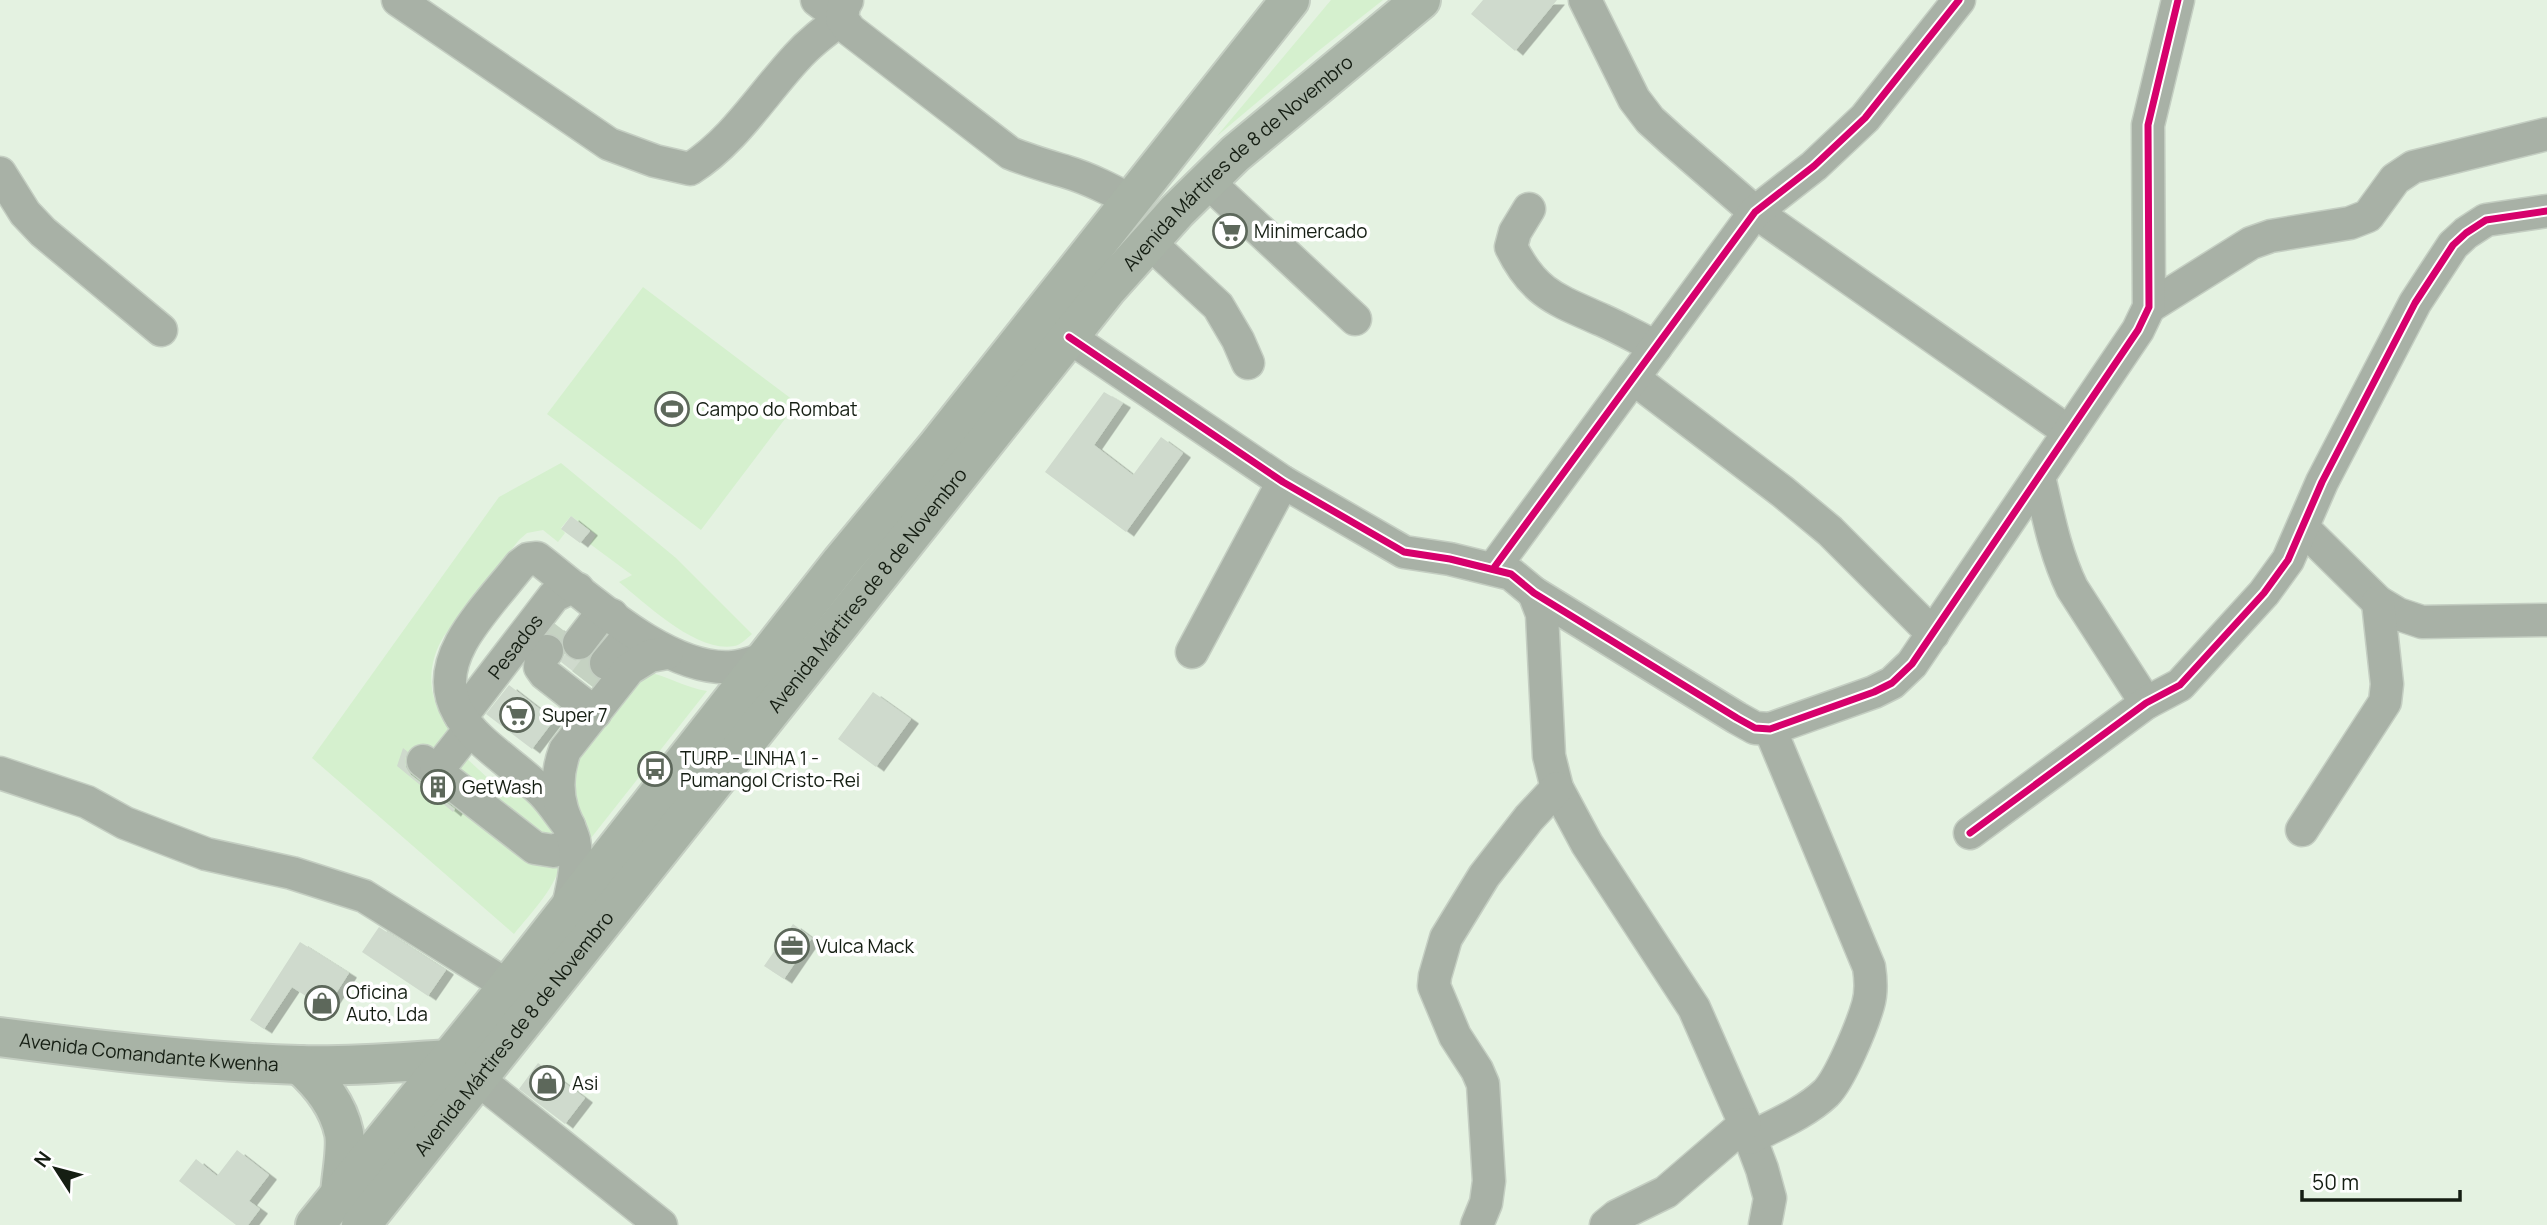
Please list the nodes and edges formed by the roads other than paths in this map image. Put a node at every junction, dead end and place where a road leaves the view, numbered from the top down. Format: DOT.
graph roads {
  1 [pos="398,0"];
  2 [pos="817,0"];
  3 [pos="1290,0"];
  4 [pos="1421,0"];
  5 [pos="1585,0"];
  6 [pos="1959,0"];
  7 [pos="2178,0"];
  8 [pos="845,9"];
  9 [pos="2547,134"];
  10 [pos="0,173"];
  11 [pos="1207,181"];
  12 [pos="1132,201"];
  13 [pos="1529,209"];
  14 [pos="2547,211"];
  15 [pos="1755,212"];
  16 [pos="1149,242"];
  17 [pos="2149,307"];
  18 [pos="1355,319"];
  19 [pos="160,330"];
  20 [pos="1069,337"];
  21 [pos="1656,347"];
  22 [pos="1248,363"];
  23 [pos="1633,378"];
  24 [pos="2070,432"];
  25 [pos="2039,477"];
  26 [pos="1283,482"];
  27 [pos="2303,528"];
  28 [pos="1493,569"];
  29 [pos="1534,593"];
  30 [pos="2378,601"];
  31 [pos="602,608"];
  32 [pos="2547,620"];
  33 [pos="1933,634"];
  34 [pos="1192,652"];
  35 [pos="667,653"];
  36 [pos="764,659"];
  37 [pos="572,667"];
  38 [pos="2146,703"];
  39 [pos="458,708"];
  40 [pos="1770,729"];
  41 [pos="0,773"];
  42 [pos="1557,788"];
  43 [pos="458,806"];
  44 [pos="492,816"];
  45 [pos="2302,830"];
  46 [pos="1970,833"];
  47 [pos="571,834"];
  48 [pos="567,911"];
  49 [pos="508,986"];
  50 [pos="0,1037"];
  51 [pos="300,1065"];
  52 [pos="464,1069"];
  53 [pos="1748,1131"];
  54 [pos="340,1194"];
  55 [pos="1617,1222"];
  56 [pos="315,1225"];
  57 [pos="361,1225"];
  58 [pos="662,1225"];
  59 [pos="1477,1225"];
  60 [pos="1765,1225"];
  1 -- 8 [label="street"];
  2 -- 8 [label="street"];
  3 -- 12 [label="main road, Avenida Mártires de 8 de Novembro"];
  4 -- 11 [label="main road, Avenida Mártires de 8 de Novembro"];
  5 -- 15 [label="street"];
  6 -- 15 [label="street"];
  7 -- 17 [label="street"];
  8 -- 12 [label="street"];
  9 -- 17 [label="street"];
  10 -- 19 [label="street"];
  11 -- 16 [label="main road, Avenida Mártires de 8 de Novembro"];
  11 -- 18 [label="street"];
  12 -- 36 [label="main road, Avenida Mártires de 8 de Novembro"];
  13 -- 21 [label="street"];
  14 -- 27 [label="street"];
  15 -- 21 [label="street"];
  15 -- 24 [label="street"];
  16 -- 20 [label="main road, Avenida Mártires de 8 de Novembro"];
  16 -- 22 [label="street"];
  17 -- 24 [label="street"];
  20 -- 26 [label="street"];
  20 -- 52 [label="main road, Avenida Mártires de 8 de Novembro"];
  21 -- 23 [label="street"];
  23 -- 28 [label="street"];
  23 -- 33 [label="street"];
  24 -- 25 [label="street"];
  25 -- 33 [label="street"];
  25 -- 38 [label="street"];
  26 -- 28 [label="street"];
  26 -- 34 [label="street"];
  27 -- 30 [label="street"];
  27 -- 38 [label="street"];
  28 -- 29 [label="street"];
  29 -- 40 [label="street"];
  29 -- 42 [label="street"];
  30 -- 32 [label="street"];
  30 -- 45 [label="street"];
  31 -- 35 [label="street"];
  31 -- 37 [label="street"];
  31 -- 37 [label="street"];
  31 -- 39 [label="street, Pesados"];
  33 -- 40 [label="street"];
  35 -- 36 [label="street"];
  35 -- 37 [label="street"];
  36 -- 48 [label="main road, Avenida Mártires de 8 de Novembro"];
  37 -- 47 [label="street"];
  38 -- 46 [label="street"];
  39 -- 44 [label="street, Pesados"];
  39 -- 47 [label="street"];
  40 -- 53 [label="street"];
  41 -- 49 [label="street"];
  42 -- 53 [label="street"];
  42 -- 59 [label="street"];
  43 -- 44 [label="street"];
  44 -- 47 [label="street"];
  47 -- 48 [label="street"];
  48 -- 49 [label="main road, Avenida Mártires de 8 de Novembro"];
  49 -- 52 [label="main road, Avenida Mártires de 8 de Novembro"];
  50 -- 51 [label="main road, Avenida Comandante Kwenha"];
  51 -- 52 [label="main road, Avenida Comandante Kwenha"];
  51 -- 54 [label="main road, Avenida Comandante Kwenha"];
  52 -- 54 [label="main road, Avenida Mártires de 8 de Novembro"];
  52 -- 57 [label="main road, Avenida Mártires de 8 de Novembro"];
  52 -- 58 [label="street"];
  53 -- 55 [label="street"];
  53 -- 60 [label="street"];
  54 -- 56 [label="main road, Avenida Mártires de 8 de Novembro"];
}
